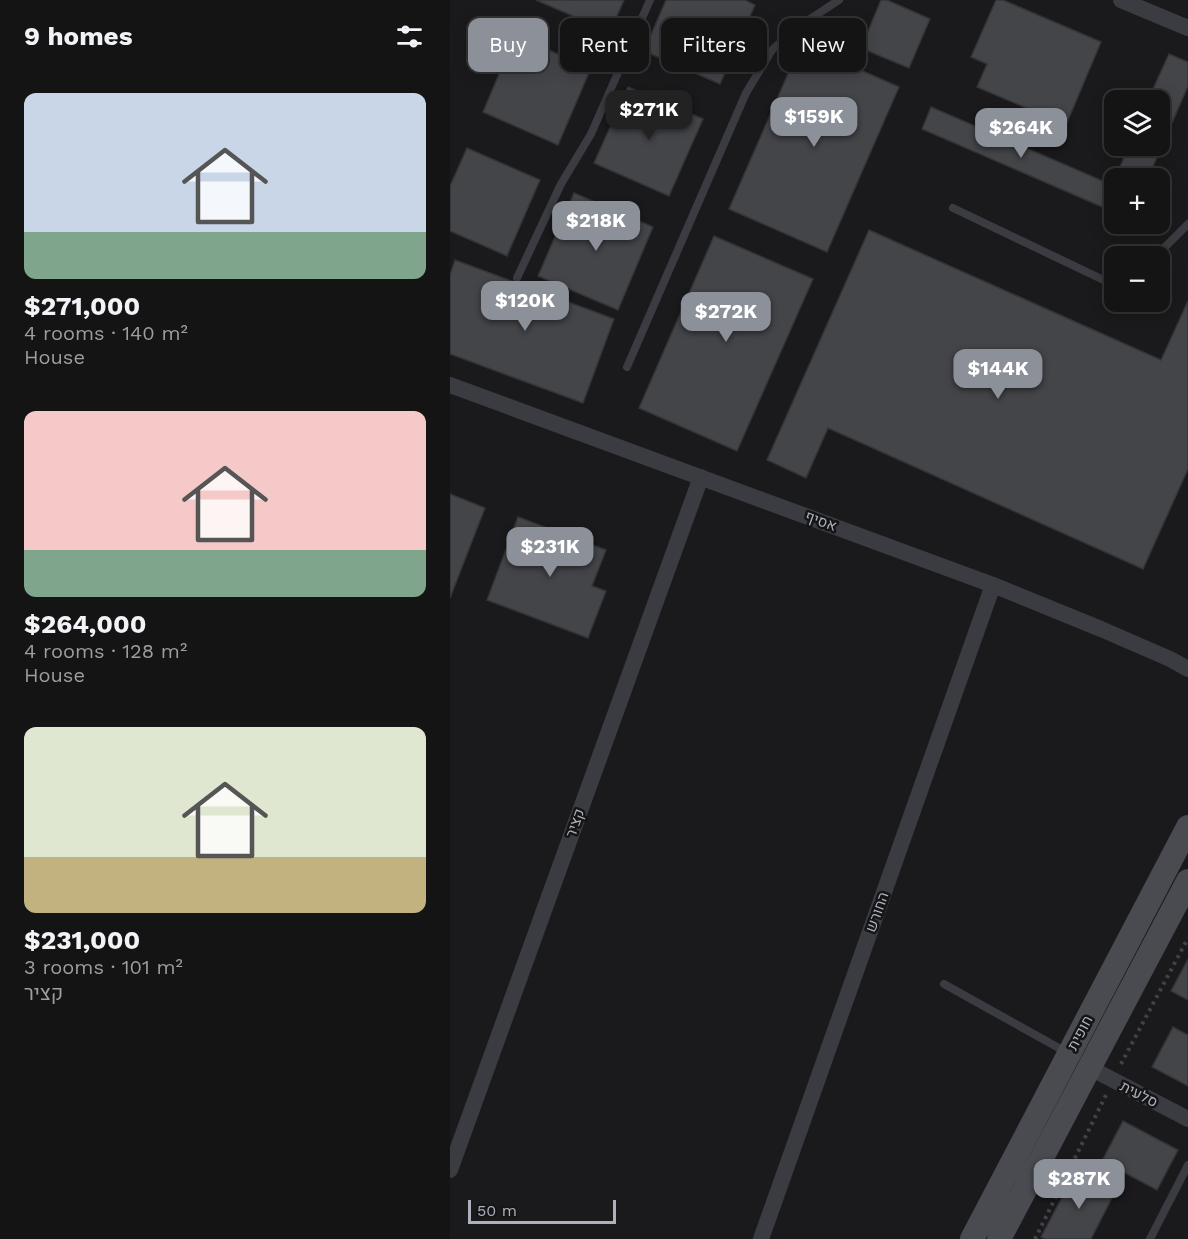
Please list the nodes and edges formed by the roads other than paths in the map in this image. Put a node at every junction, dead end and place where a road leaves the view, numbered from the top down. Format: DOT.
graph roads {
  1 [pos="650,0"];
  2 [pos="839,0"];
  3 [pos="1121,0"];
  4 [pos="1188,28"];
  5 [pos="953,208"];
  6 [pos="1188,224"];
  7 [pos="1166,246"];
  8 [pos="517,278"];
  9 [pos="1104,280"];
  10 [pos="627,367"];
  11 [pos="450,384"];
  12 [pos="701,477"];
  13 [pos="993,585"];
  14 [pos="1188,669"];
  15 [pos="1188,827"];
  16 [pos="1188,881"];
  17 [pos="944,984"];
  18 [pos="1069,1054"];
  19 [pos="1089,1068"];
  20 [pos="1188,1119"];
  21 [pos="1188,1165"];
  22 [pos="450,1170"];
  23 [pos="761,1239"];
  24 [pos="972,1239"];
  25 [pos="999,1239"];
  26 [pos="1150,1239"];
  1 -- 8 [label="lane"];
  2 -- 10 [label="lane"];
  3 -- 4 [label="street"];
  5 -- 9 [label="lane"];
  6 -- 7 [label="lane"];
  11 -- 12 [label="street, אסיף"];
  12 -- 13 [label="street, אסיף"];
  12 -- 22 [label="street, קציר"];
  13 -- 14 [label="street, אסיף"];
  13 -- 23 [label="street, החורש"];
  15 -- 18 [label="main road, חופית"];
  16 -- 19 [label="main road, חופית"];
  17 -- 18 [label="lane"];
  18 -- 24 [label="main road, חופית"];
  19 -- 20 [label="street, סלעית"];
  19 -- 25 [label="main road, חופית"];
  21 -- 26 [label="lane"];
}
